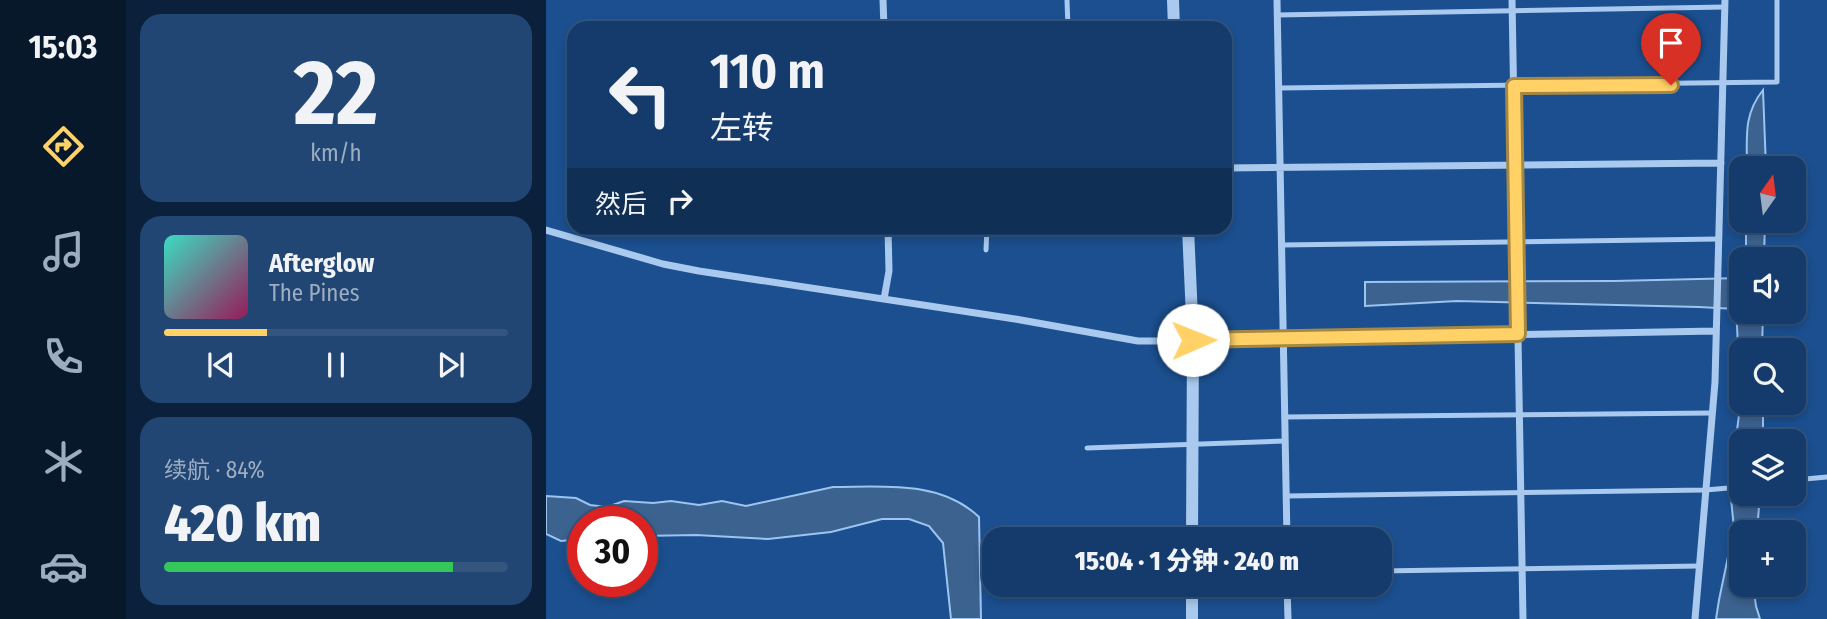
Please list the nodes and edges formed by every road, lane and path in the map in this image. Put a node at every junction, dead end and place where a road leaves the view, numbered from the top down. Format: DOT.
graph roads {
  1 [pos="883,0"];
  2 [pos="1067,0"];
  3 [pos="1173,0"];
  4 [pos="1277,0"];
  5 [pos="1512,0"];
  6 [pos="1777,0"];
  7 [pos="1725,4"];
  8 [pos="1512,11"];
  9 [pos="1278,15"];
  10 [pos="884,21"];
  11 [pos="1068,21"];
  12 [pos="1174,21"];
  13 [pos="1723,84"];
  14 [pos="1514,86"];
  15 [pos="1279,88"];
  16 [pos="1721,163"];
  17 [pos="1515,165"];
  18 [pos="1280,167"];
  19 [pos="1232,168"];
  20 [pos="546,230"];
  21 [pos="888,235"];
  22 [pos="987,235"];
  23 [pos="1188,235"];
  24 [pos="1719,239"];
  25 [pos="1516,242"];
  26 [pos="1282,245"];
  27 [pos="986,250"];
  28 [pos="884,299"];
  29 [pos="1716,331"];
  30 [pos="1518,334"];
  31 [pos="1283,338"];
  32 [pos="1193,340"];
  33 [pos="1712,413"];
  34 [pos="1519,415"];
  35 [pos="1284,417"];
  36 [pos="1285,441"];
  37 [pos="1192,444"];
  38 [pos="1087,448"];
  39 [pos="1827,477"];
  40 [pos="1806,479"];
  41 [pos="1729,487"];
  42 [pos="1706,489"];
  43 [pos="1521,492"];
  44 [pos="1286,496"];
  45 [pos="1192,527"];
  46 [pos="1287,527"];
  47 [pos="1699,566"];
  48 [pos="1522,569"];
  49 [pos="1392,571"];
  50 [pos="1192,597"];
  51 [pos="1287,597"];
  52 [pos="1192,619"];
  53 [pos="1288,619"];
  54 [pos="1522,619"];
  55 [pos="1695,619"];
  1 -- 10 [label="street"];
  2 -- 11 [label="lane"];
  3 -- 12 [label="street"];
  4 -- 9 [label="street"];
  5 -- 8 [label="street"];
  6 -- 13 [label="lane"];
  7 -- 8 [label="lane"];
  7 -- 13 [label="street"];
  8 -- 9 [label="lane"];
  8 -- 14 [label="street"];
  9 -- 15 [label="street"];
  13 -- 14 [label="lane"];
  13 -- 16 [label="street"];
  14 -- 15 [label="lane"];
  14 -- 17 [label="street"];
  15 -- 18 [label="street"];
  16 -- 17 [label="street"];
  16 -- 24 [label="street"];
  17 -- 18 [label="street"];
  17 -- 25 [label="street"];
  18 -- 19 [label="street"];
  18 -- 26 [label="street"];
  20 -- 28 [label="street"];
  21 -- 28 [label="street"];
  22 -- 27 [label="lane"];
  23 -- 32 [label="street"];
  24 -- 25 [label="lane"];
  24 -- 29 [label="street"];
  25 -- 26 [label="lane"];
  25 -- 30 [label="street"];
  26 -- 31 [label="street"];
  28 -- 32 [label="street"];
  29 -- 30 [label="street"];
  29 -- 33 [label="street"];
  30 -- 31 [label="street"];
  30 -- 34 [label="street"];
  31 -- 32 [label="street"];
  31 -- 35 [label="street"];
  32 -- 37 [label="street"];
  33 -- 34 [label="lane"];
  33 -- 42 [label="street"];
  34 -- 35 [label="lane"];
  34 -- 43 [label="street"];
  35 -- 36 [label="street"];
  36 -- 37 [label="lane"];
  36 -- 44 [label="street"];
  37 -- 38 [label="lane"];
  37 -- 45 [label="street"];
  39 -- 40 [label="lane"];
  41 -- 42 [label="lane"];
  42 -- 43 [label="lane"];
  42 -- 47 [label="street"];
  43 -- 44 [label="lane"];
  43 -- 48 [label="street"];
  44 -- 46 [label="street"];
  47 -- 48 [label="lane"];
  47 -- 55 [label="street"];
  48 -- 49 [label="lane"];
  48 -- 54 [label="street"];
  50 -- 52 [label="street"];
  51 -- 53 [label="street"];
}
